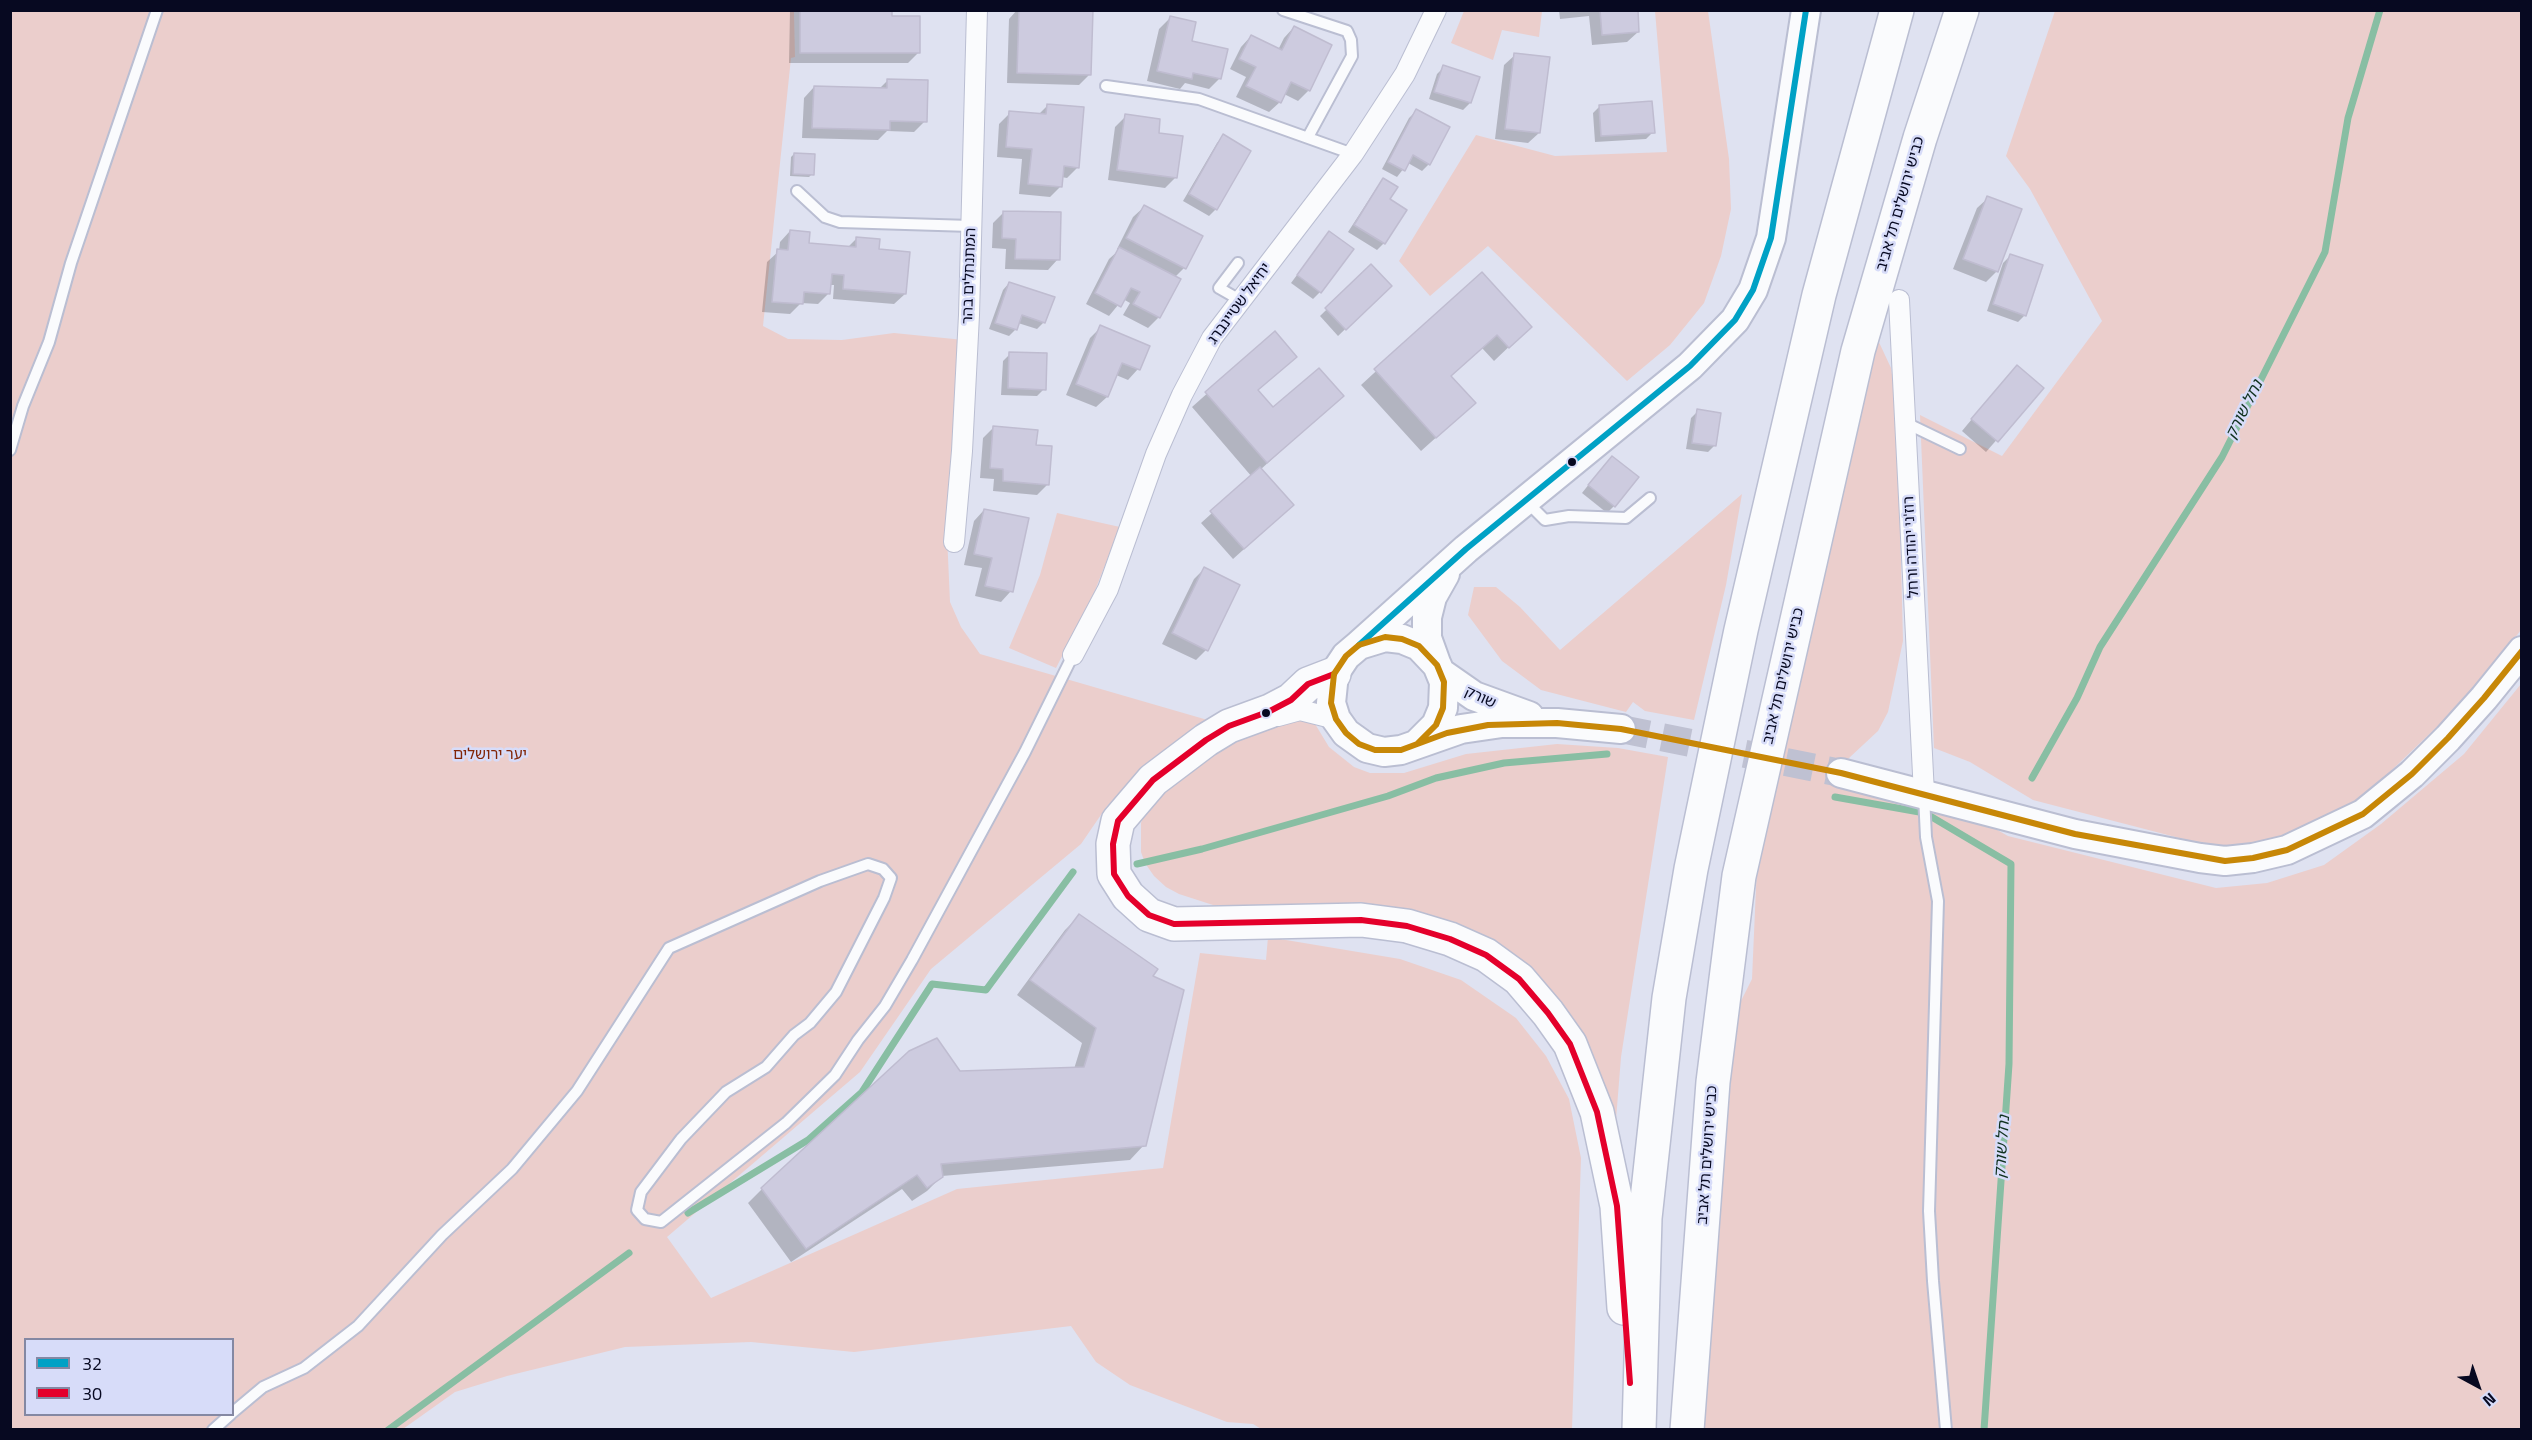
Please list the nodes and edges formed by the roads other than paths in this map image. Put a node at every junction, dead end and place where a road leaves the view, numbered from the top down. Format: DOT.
graph roads {
  1 [pos="157,10"];
  2 [pos="977,10"];
  3 [pos="1283,10"];
  4 [pos="1436,10"];
  5 [pos="1806,10"];
  6 [pos="1897,10"];
  7 [pos="1962,10"];
  8 [pos="1106,86"];
  9 [pos="1308,137"];
  10 [pos="1353,154"];
  11 [pos="797,191"];
  12 [pos="971,226"];
  13 [pos="1238,263"];
  14 [pos="1240,300"];
  15 [pos="1899,300"];
  16 [pos="1906,423"];
  17 [pos="1960,449"];
  18 [pos="10,450"];
  19 [pos="1650,498"];
  20 [pos="1526,501"];
  21 [pos="954,542"];
  22 [pos="1466,549"];
  23 [pos="1359,645"];
  24 [pos="2522,651"];
  25 [pos="1074,655"];
  26 [pos="1439,669"];
  27 [pos="1334,674"];
  28 [pos="1336,719"];
  29 [pos="1557,723"];
  30 [pos="1621,729"];
  31 [pos="1417,744"];
  32 [pos="1841,773"];
  33 [pos="1924,794"];
  34 [pos="1149,915"];
  35 [pos="234,1412"];
  36 [pos="230,1416"];
  37 [pos="213,1430"];
  38 [pos="1637,1430"];
  39 [pos="1687,1430"];
  40 [pos="1946,1430"];
  1 -- 18 [label="lane"];
  2 -- 12 [label="street, המתנחלים בהר"];
  3 -- 9 [label="lane"];
  4 -- 10 [label="street, יחיאל שטיינברג"];
  5 -- 20 [label="main road"];
  6 -- 38 [label="highway"];
  7 -- 39 [label="highway, כביש ירושלים תל אביב"];
  8 -- 9 [label="lane"];
  9 -- 10 [label="lane"];
  10 -- 14 [label="street, יחיאל שטיינברג"];
  11 -- 12 [label="lane"];
  12 -- 21 [label="street, המתנחלים בהר"];
  13 -- 14 [label="lane"];
  14 -- 25 [label="street, יחיאל שטיינברג"];
  15 -- 16 [label="street, רוז'ני יהודה ורחל"];
  16 -- 17 [label="lane"];
  16 -- 33 [label="street, רוז'ני יהודה ורחל"];
  19 -- 20 [label="lane"];
  20 -- 22 [label="main road"];
  22 -- 23 [label="main road"];
  22 -- 26 [label="main road"];
  23 -- 26 [label="main road"];
  23 -- 27 [label="main road"];
  24 -- 33 [label="main road"];
  25 -- 35 [label="lane"];
  26 -- 29 [label="main road, שורק"];
  26 -- 31 [label="main road"];
  27 -- 28 [label="main road"];
  27 -- 34 [label="highway"];
  28 -- 31 [label="main road"];
  28 -- 34 [label="street"];
  29 -- 30 [label="main road"];
  29 -- 31 [label="main road"];
  32 -- 33 [label="main road"];
  33 -- 40 [label="lane"];
  34 -- 38 [label="highway"];
  36 -- 37 [label="lane"];
}
